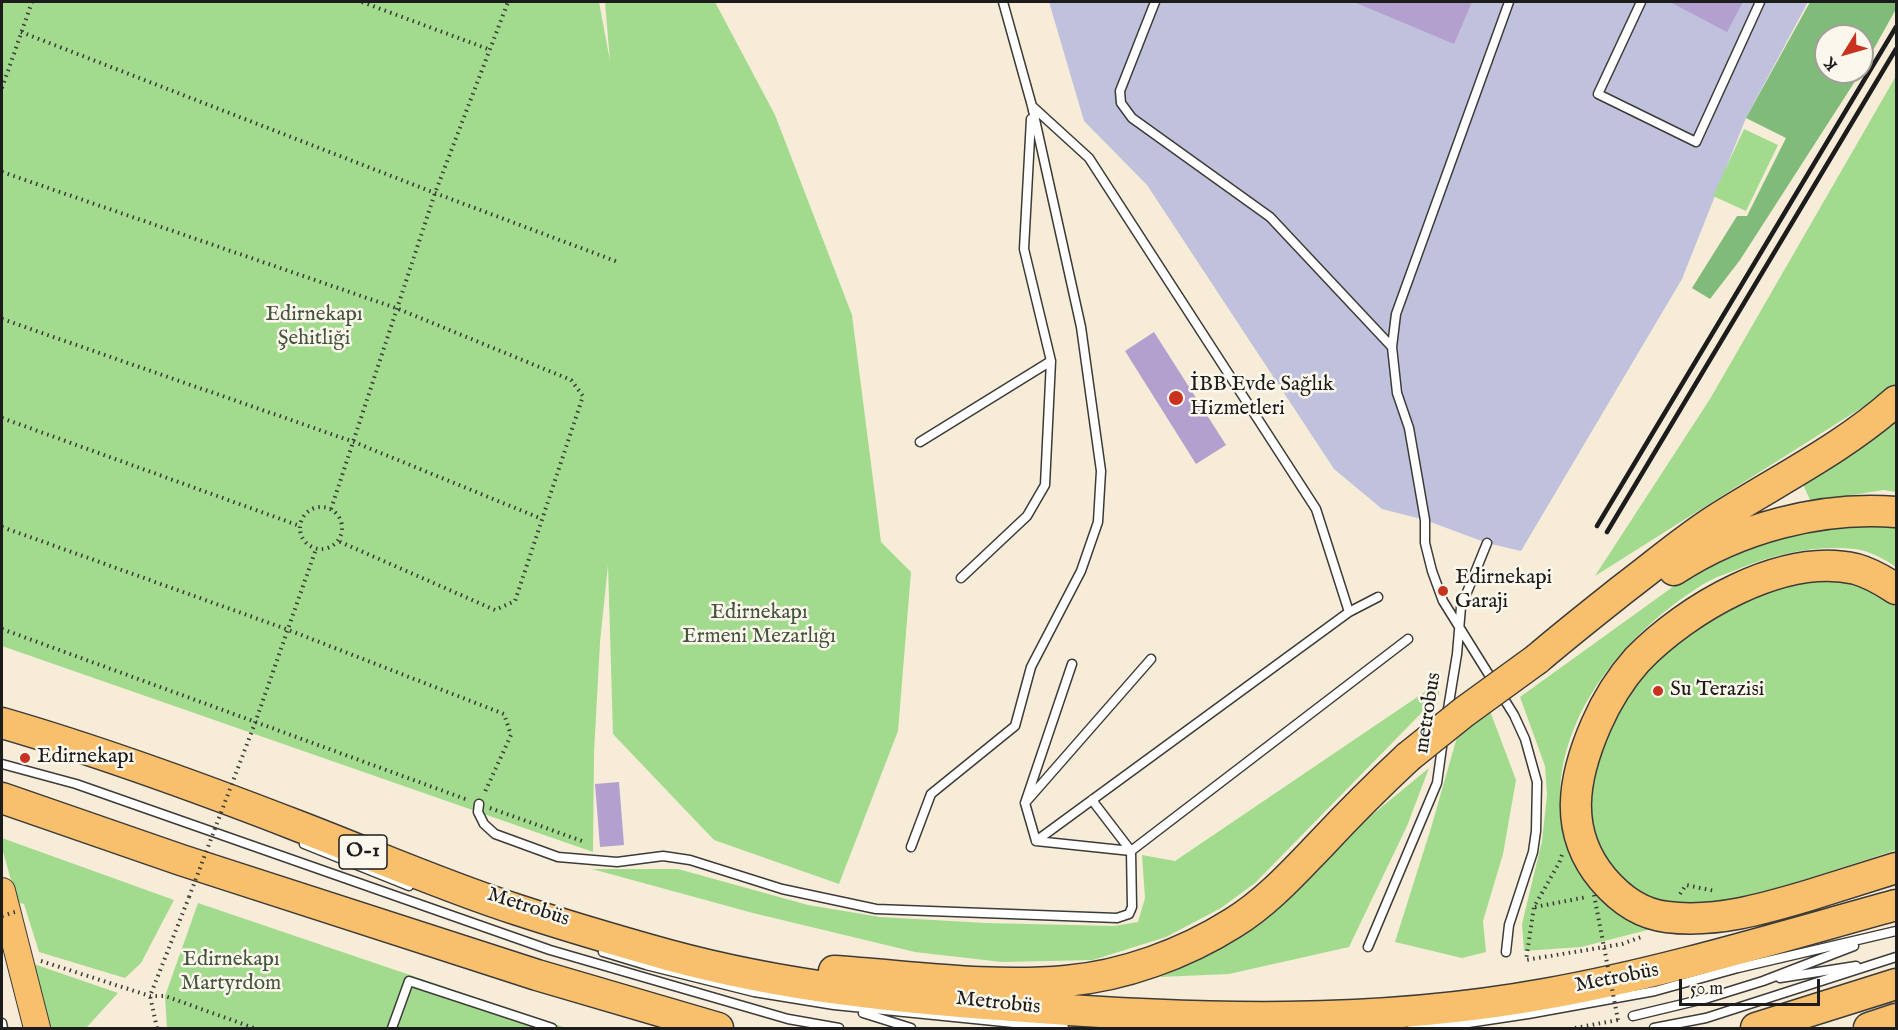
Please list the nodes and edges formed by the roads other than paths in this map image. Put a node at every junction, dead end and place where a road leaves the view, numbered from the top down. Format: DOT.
graph roads {
  1 [pos="1003,2"];
  2 [pos="1155,2"];
  3 [pos="1509,2"];
  4 [pos="1641,2"];
  5 [pos="1760,2"];
  6 [pos="1032,106"];
  7 [pos="1392,347"];
  8 [pos="1051,361"];
  9 [pos="1896,401"];
  10 [pos="920,442"];
  11 [pos="1896,512"];
  12 [pos="1487,543"];
  13 [pos="961,578"];
  14 [pos="1896,589"];
  15 [pos="1378,597"];
  16 [pos="1349,612"];
  17 [pos="1459,626"];
  18 [pos="1408,639"];
  19 [pos="1151,659"];
  20 [pos="1537,659"];
  21 [pos="1072,664"];
  22 [pos="2,723"];
  23 [pos="2,764"];
  24 [pos="2,798"];
  25 [pos="1093,799"];
  26 [pos="1025,803"];
  27 [pos="479,804"];
  28 [pos="292,839"];
  29 [pos="1036,841"];
  30 [pos="911,847"];
  31 [pos="1131,851"];
  32 [pos="1894,868"];
  33 [pos="2,891"];
  34 [pos="422,891"];
  35 [pos="1892,920"];
  36 [pos="1368,947"];
  37 [pos="592,948"];
  38 [pos="1506,952"];
  39 [pos="1896,957"];
  40 [pos="729,970"];
  41 [pos="1887,978"];
  42 [pos="1763,981"];
  43 [pos="834,1005"];
  44 [pos="1633,1016"];
  45 [pos="683,1022"];
  46 [pos="2,1023"];
  47 [pos="840,1028"];
  48 [pos="3,1029"];
  49 [pos="37,1029"];
  50 [pos="392,1029"];
  51 [pos="552,1029"];
  52 [pos="718,1029"];
  53 [pos="911,1029"];
  54 [pos="1064,1029"];
  55 [pos="1412,1029"];
  56 [pos="1654,1029"];
  57 [pos="1756,1029"];
  1 -- 6 [label="lane"];
  2 -- 7 [label="lane"];
  3 -- 7 [label="lane"];
  4 -- 5 [label="lane"];
  6 -- 8 [label="lane"];
  6 -- 16 [label="lane"];
  6 -- 30 [label="lane"];
  7 -- 17 [label="lane"];
  8 -- 10 [label="lane"];
  8 -- 13 [label="lane"];
  9 -- 20 [label="highway"];
  11 -- 20 [label="highway"];
  12 -- 17 [label="lane, metrobus"];
  14 -- 32 [label="highway"];
  15 -- 16 [label="lane"];
  16 -- 25 [label="lane"];
  17 -- 36 [label="lane, metrobus"];
  17 -- 38 [label="lane"];
  18 -- 31 [label="lane"];
  19 -- 26 [label="lane"];
  20 -- 40 [label="highway, bridge"];
  21 -- 26 [label="lane"];
  22 -- 40 [label="highway, O-1"];
  23 -- 47 [label="lane, Metrobüs"];
  24 -- 45 [label="highway"];
  25 -- 29 [label="lane"];
  25 -- 31 [label="lane"];
  26 -- 29 [label="lane"];
  27 -- 31 [label="lane"];
  28 -- 34 [label="lane"];
  29 -- 31 [label="lane"];
  33 -- 49 [label="main road"];
  35 -- 40 [label="highway, O-1"];
  35 -- 42 [label="lane"];
  35 -- 55 [label="lane, Metrobüs"];
  37 -- 43 [label="lane, Metrobüs"];
  39 -- 41 [label="lane"];
  41 -- 42 [label="lane"];
  41 -- 56 [label="lane"];
  41 -- 57 [label="highway"];
  42 -- 44 [label="lane"];
  43 -- 53 [label="lane"];
  43 -- 54 [label="lane, Metrobüs"];
  45 -- 52 [label="highway"];
  46 -- 48 [label="lane"];
  50 -- 51 [label="lane"];
}
